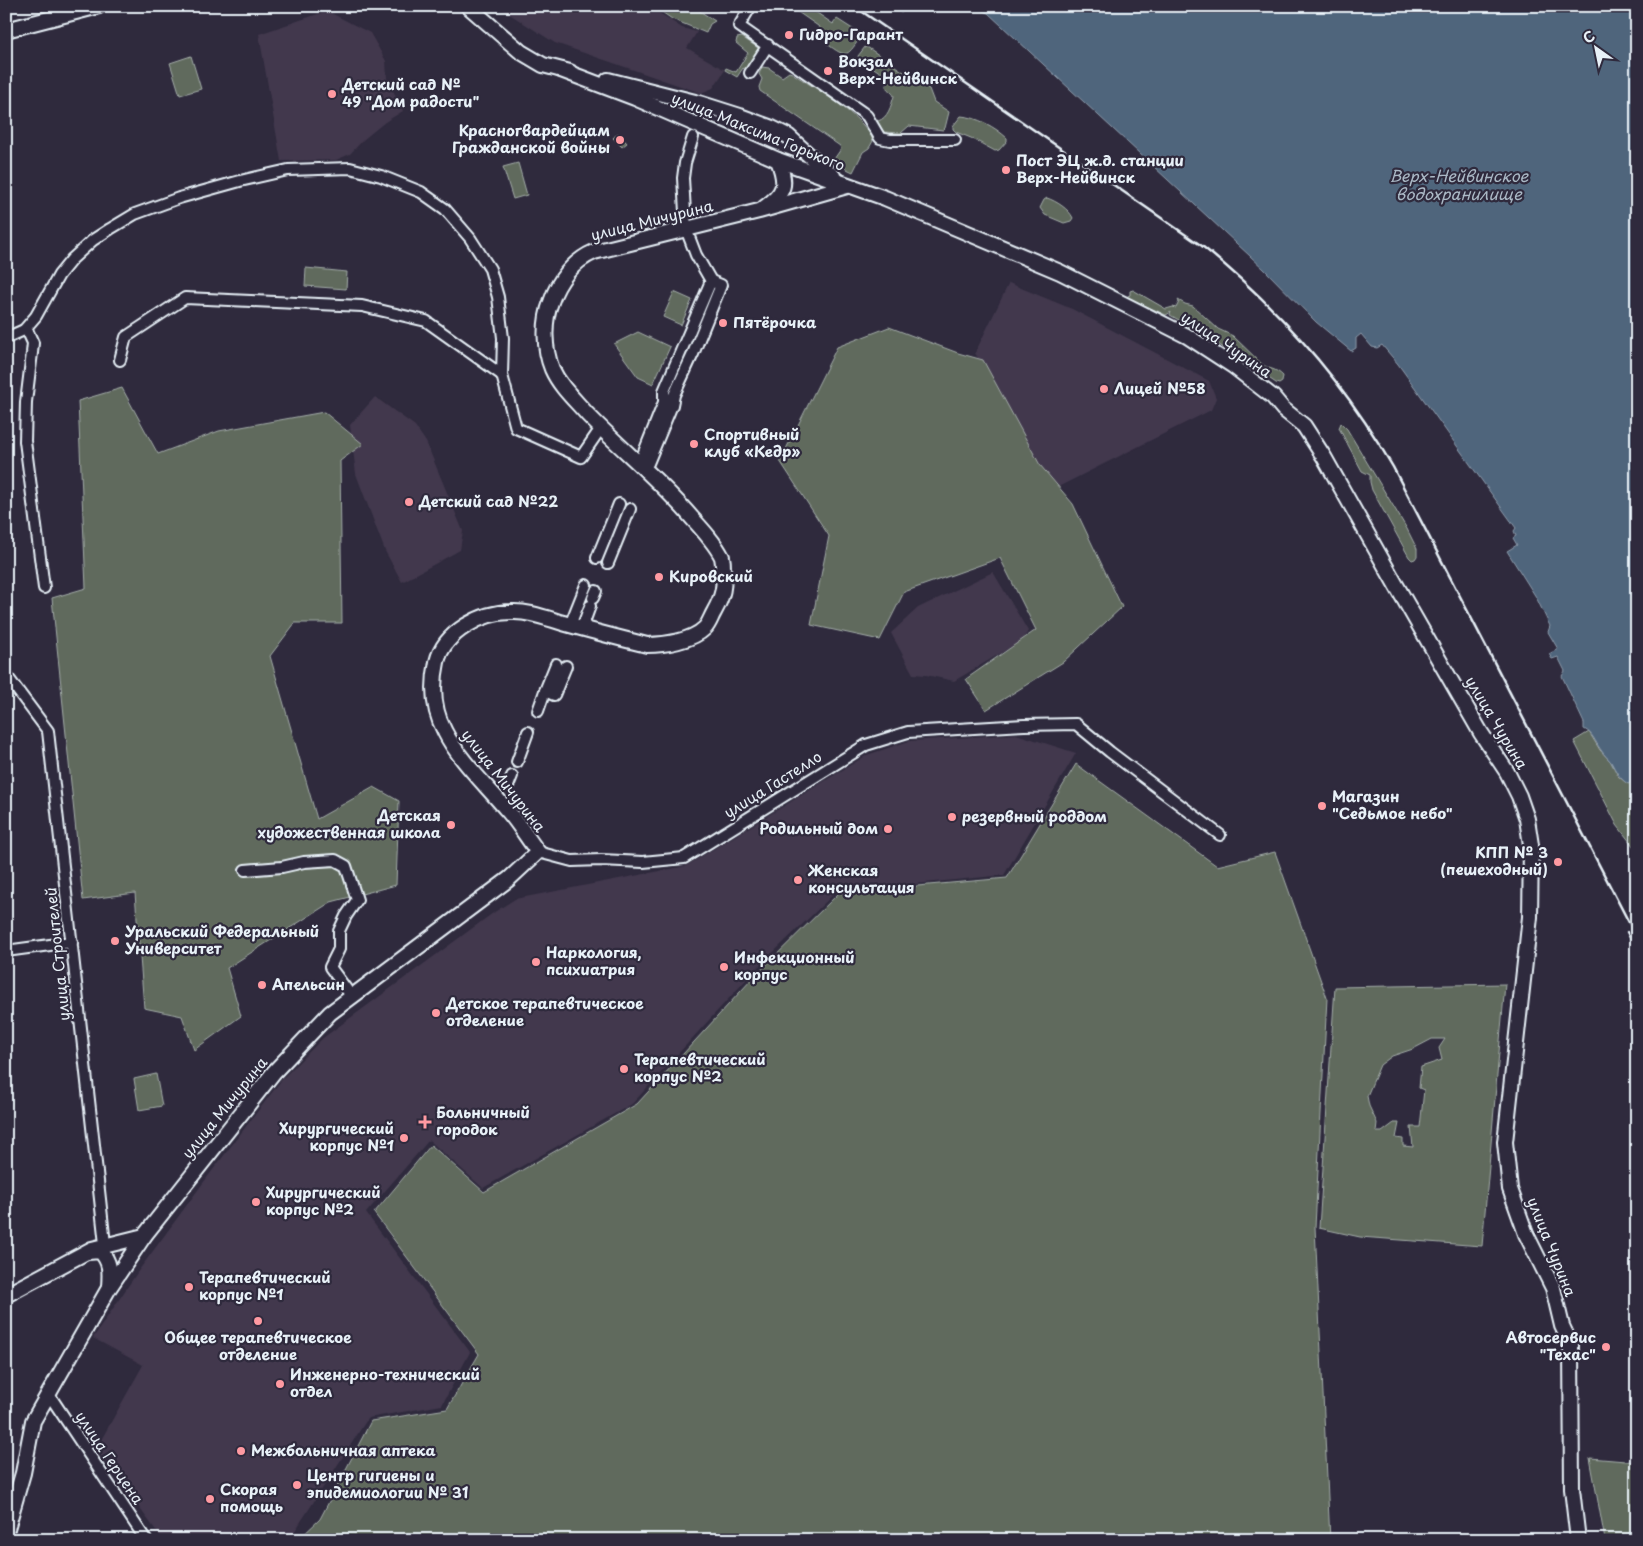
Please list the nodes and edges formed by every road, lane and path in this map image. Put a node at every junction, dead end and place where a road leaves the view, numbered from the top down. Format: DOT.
graph roads {
  1 [pos="99,6"];
  2 [pos="468,6"];
  3 [pos="751,6"];
  4 [pos="6,30"];
  5 [pos="768,45"];
  6 [pos="750,73"];
  7 [pos="639,93"];
  8 [pos="693,137"];
  9 [pos="956,140"];
  10 [pos="804,151"];
  11 [pos="778,160"];
  12 [pos="811,172"];
  13 [pos="848,186"];
  14 [pos="802,199"];
  15 [pos="759,211"];
  16 [pos="686,229"];
  17 [pos="24,330"];
  18 [pos="6,338"];
  19 [pos="120,360"];
  20 [pos="502,375"];
  21 [pos="602,428"];
  22 [pos="645,460"];
  23 [pos="619,504"];
  24 [pos="630,509"];
  25 [pos="597,558"];
  26 [pos="608,562"];
  27 [pos="586,585"];
  28 [pos="44,588"];
  29 [pos="593,598"];
  30 [pos="576,627"];
  31 [pos="556,664"];
  32 [pos="566,666"];
  33 [pos="6,675"];
  34 [pos="545,691"];
  35 [pos="538,711"];
  36 [pos="528,732"];
  37 [pos="517,762"];
  38 [pos="1220,835"];
  39 [pos="538,852"];
  40 [pos="245,870"];
  41 [pos="72,942"];
  42 [pos="6,951"];
  43 [pos="352,997"];
  44 [pos="144,1236"];
  45 [pos="105,1244"];
  46 [pos="85,1252"];
  47 [pos="109,1288"];
  48 [pos="7,1291"];
  49 [pos="48,1393"];
  50 [pos="6,1532"];
  51 [pos="146,1540"];
  52 [pos="1578,1540"];
  1 -- 4 [label="street"];
  2 -- 7 [label="street, улица Максима Горького"];
  3 -- 5 [label="street"];
  5 -- 6 [label="street"];
  5 -- 9 [label="street"];
  7 -- 10 [label="street, улица Максима Горького"];
  7 -- 11 [label="street, улица Максима Горького"];
  8 -- 16 [label="street"];
  10 -- 12 [label="street"];
  10 -- 13 [label="street, улица Максима Горького"];
  11 -- 12 [label="street, улица Максима Горького"];
  11 -- 15 [label="street"];
  12 -- 13 [label="street, улица Максима Горького"];
  12 -- 14 [label="street"];
  13 -- 14 [label="street, улица Мичурина"];
  13 -- 52 [label="street, улица Чурина"];
  14 -- 15 [label="street, улица Мичурина"];
  15 -- 16 [label="street, улица Мичурина"];
  16 -- 21 [label="street, улица Мичурина"];
  16 -- 22 [label="street"];
  17 -- 18 [label="street"];
  17 -- 20 [label="street"];
  17 -- 28 [label="street"];
  19 -- 20 [label="street"];
  20 -- 21 [label="street"];
  21 -- 30 [label="street, улица Мичурина"];
  23 -- 25 [label="street"];
  24 -- 26 [label="street"];
  27 -- 30 [label="street"];
  29 -- 30 [label="street"];
  30 -- 39 [label="street, улица Мичурина"];
  31 -- 34 [label="street"];
  32 -- 34 [label="street"];
  33 -- 41 [label="street, улица Строителей"];
  34 -- 35 [label="street"];
  36 -- 37 [label="street"];
  38 -- 39 [label="street, улица Гастелло"];
  39 -- 43 [label="street, улица Мичурина"];
  40 -- 43 [label="street"];
  41 -- 42 [label="street"];
  41 -- 45 [label="street, улица Строителей"];
  43 -- 44 [label="street, улица Мичурина"];
  44 -- 45 [label="street"];
  44 -- 47 [label="street, улица Мичурина"];
  45 -- 46 [label="street"];
  46 -- 47 [label="street"];
  46 -- 48 [label="street"];
  47 -- 49 [label="street, улица Мичурина"];
  49 -- 50 [label="street, улица Мичурина"];
  49 -- 51 [label="street, улица Герцена"];
}
